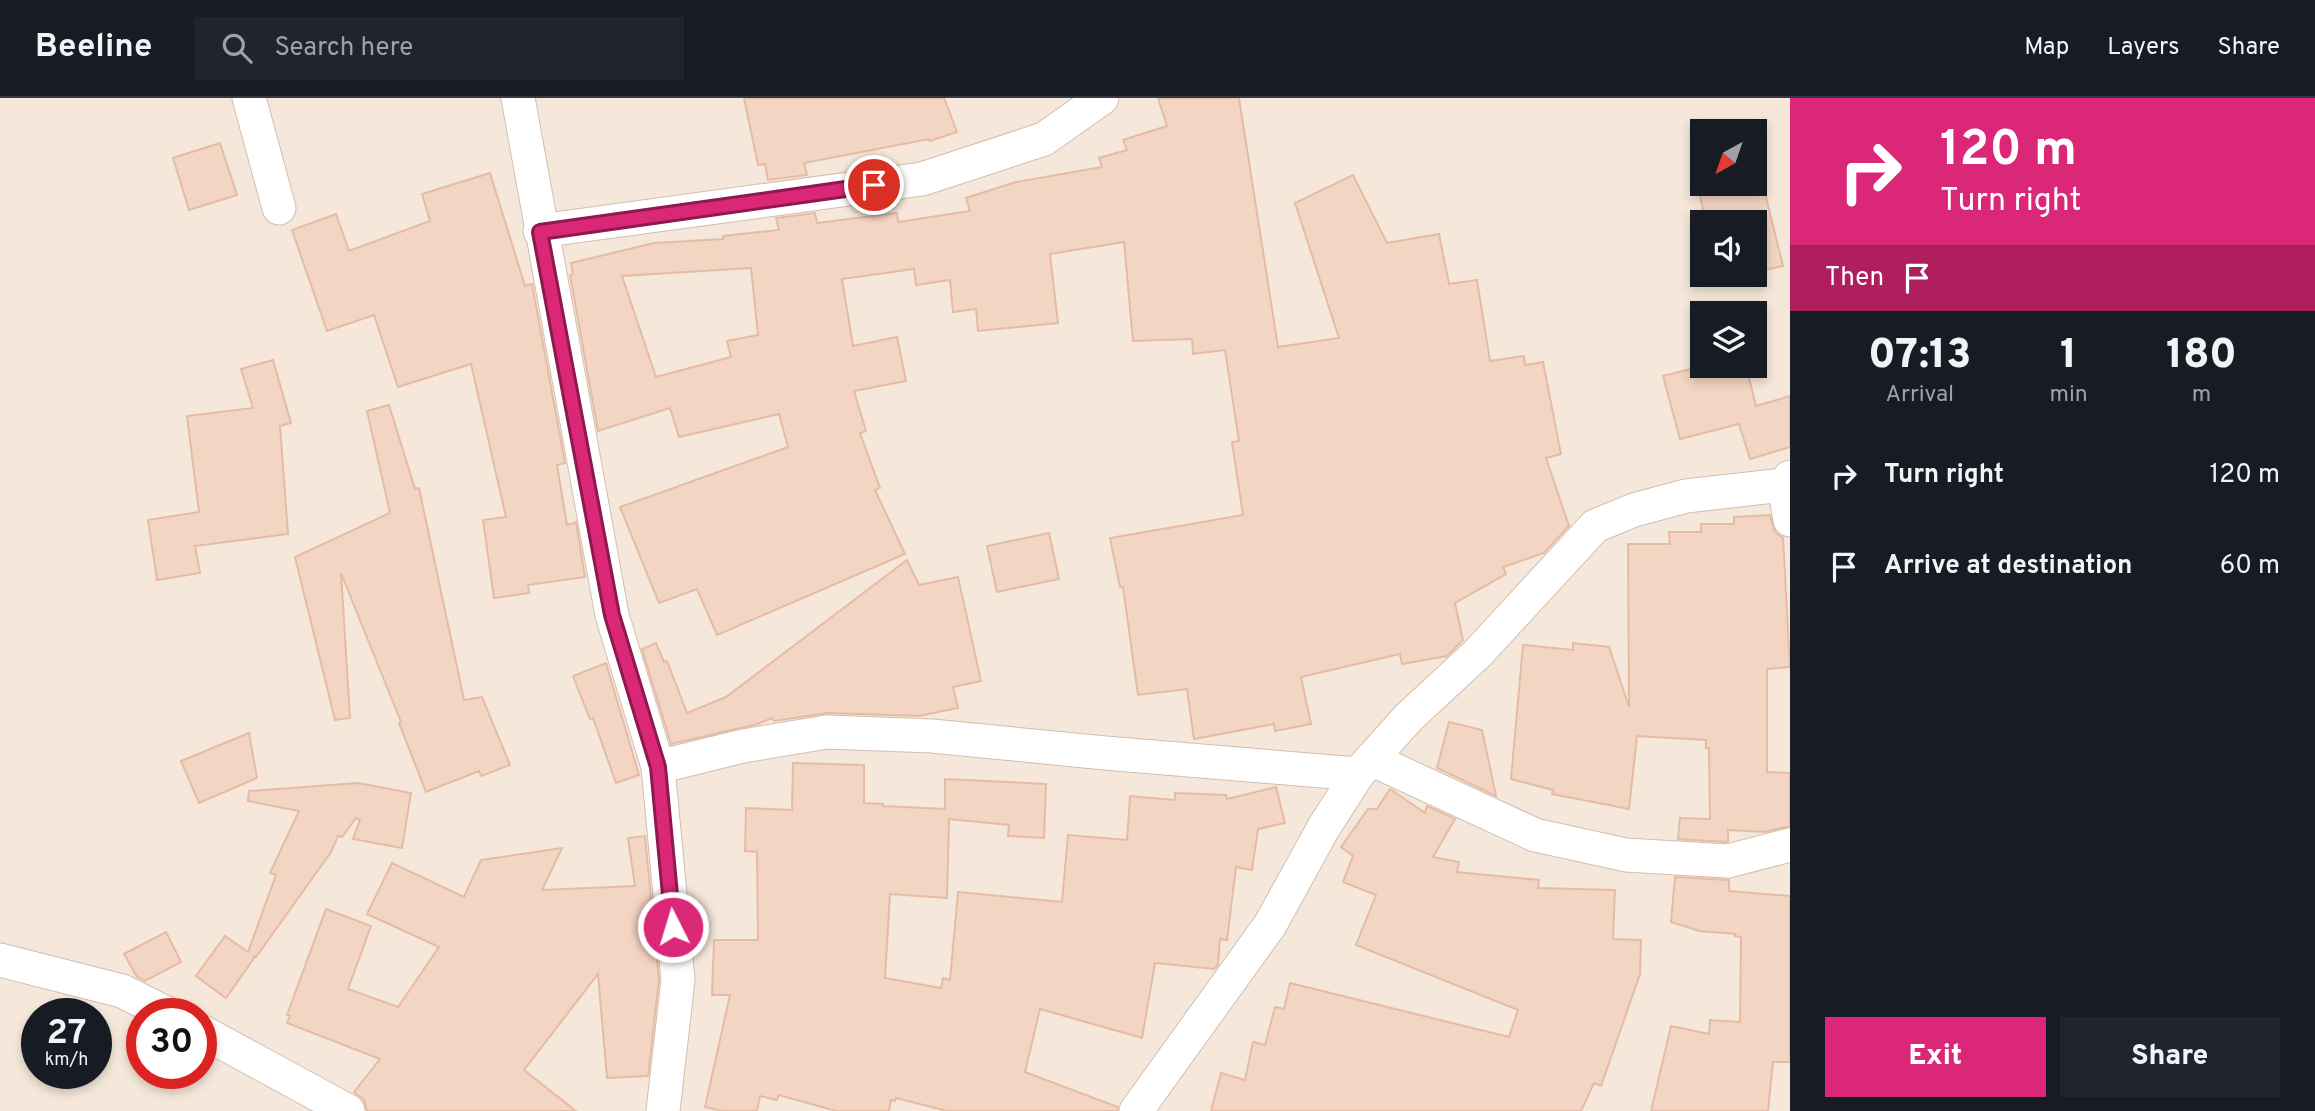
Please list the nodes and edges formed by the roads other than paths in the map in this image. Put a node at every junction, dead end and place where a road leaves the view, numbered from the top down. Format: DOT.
graph roads {
  1 [pos="249,98"];
  2 [pos="518,98"];
  3 [pos="1102,98"];
  4 [pos="279,208"];
  5 [pos="540,232"];
  6 [pos="1787,481"];
  7 [pos="1790,520"];
  8 [pos="658,767"];
  9 [pos="1365,767"];
  10 [pos="1790,845"];
  11 [pos="0,960"];
  12 [pos="136,998"];
  13 [pos="217,1039"];
  14 [pos="348,1111"];
  15 [pos="663,1111"];
  16 [pos="1136,1111"];
  1 -- 4 [label="street"];
  2 -- 5 [label="street"];
  3 -- 5 [label="street"];
  5 -- 8 [label="street"];
  6 -- 7 [label="street"];
  6 -- 9 [label="street"];
  8 -- 9 [label="street"];
  8 -- 15 [label="street"];
  9 -- 10 [label="street"];
  9 -- 16 [label="street"];
  11 -- 12 [label="street"];
  13 -- 14 [label="street"];
}
